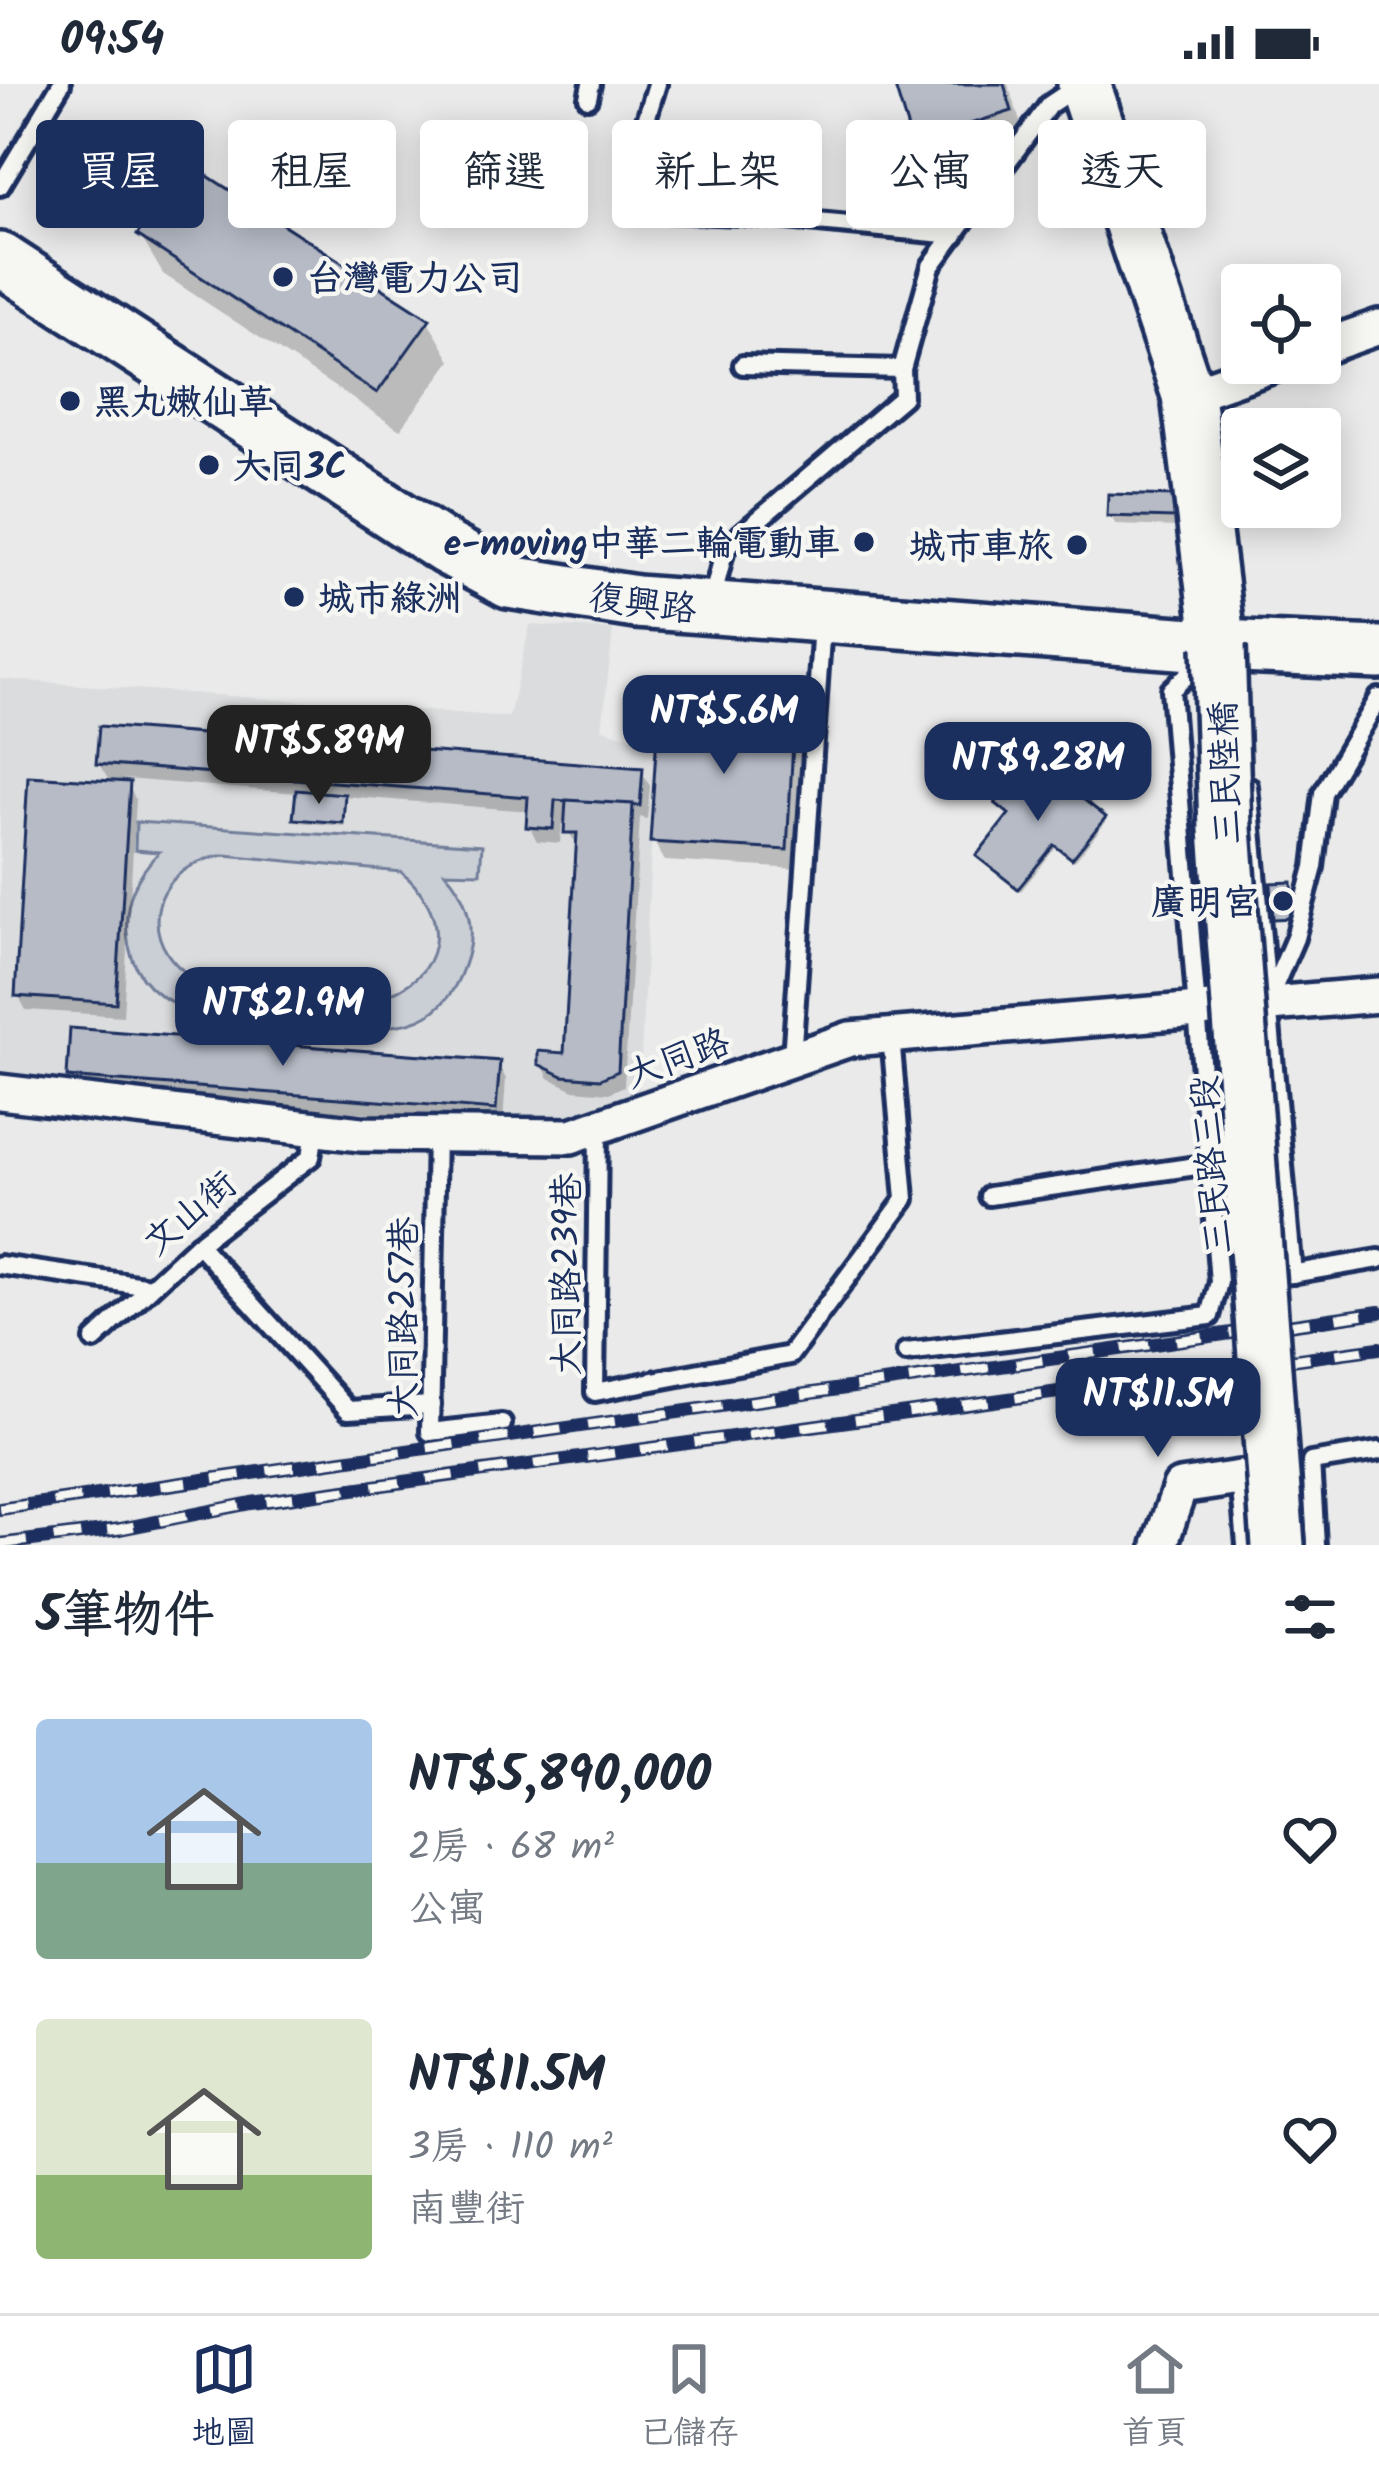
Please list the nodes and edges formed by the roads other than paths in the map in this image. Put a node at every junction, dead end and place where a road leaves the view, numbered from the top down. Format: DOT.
graph roads {
  1 [pos="61,84"];
  2 [pos="656,84"];
  3 [pos="1082,84"];
  4 [pos="0,186"];
  5 [pos="956,235"];
  6 [pos="0,260"];
  7 [pos="1379,327"];
  8 [pos="1341,341"];
  9 [pos="743,365"];
  10 [pos="902,369"];
  11 [pos="1221,383"];
  12 [pos="1188,395"];
  13 [pos="709,610"];
  14 [pos="823,617"];
  15 [pos="1379,653"];
  16 [pos="1229,665"];
  17 [pos="1379,698"];
  18 [pos="1247,776"];
  19 [pos="1379,994"];
  20 [pos="1266,1005"];
  21 [pos="1197,1011"];
  22 [pos="891,1036"];
  23 [pos="792,1058"];
  24 [pos="0,1092"];
  25 [pos="598,1129"];
  26 [pos="315,1131"];
  27 [pos="436,1135"];
  28 [pos="1210,1164"];
  29 [pos="988,1196"];
  30 [pos="198,1244"];
  31 [pos="1379,1259"];
  32 [pos="0,1265"];
  33 [pos="1294,1274"];
  34 [pos="1219,1282"];
  35 [pos="151,1287"];
  36 [pos="94,1340"];
  37 [pos="906,1352"];
  38 [pos="431,1405"];
  39 [pos="502,1424"];
  40 [pos="1379,1451"];
  41 [pos="1240,1478"];
  42 [pos="1160,1545"];
  43 [pos="1246,1545"];
  44 [pos="1277,1545"];
  45 [pos="1316,1545"];
  1 -- 4 [label="lane"];
  2 -- 5 [label="lane"];
  3 -- 5 [label="lane"];
  3 -- 12 [label="main road"];
  5 -- 10 [label="lane"];
  6 -- 13 [label="main road, 復興路"];
  7 -- 8 [label="street"];
  9 -- 10 [label="lane"];
  10 -- 13 [label="lane"];
  11 -- 12 [label="street"];
  12 -- 16 [label="main road"];
  13 -- 14 [label="main road, 復興路"];
  14 -- 16 [label="main road, 復興路"];
  14 -- 23 [label="lane"];
  15 -- 16 [label="main road, 復興路"];
  16 -- 21 [label="lane, 三民路三段"];
  16 -- 44 [label="main road, 三民陸橋, bridge"];
  17 -- 20 [label="lane"];
  18 -- 20 [label="lane, 三民路三段"];
  19 -- 20 [label="street, 大同路"];
  20 -- 21 [label="street, 大同路"];
  20 -- 33 [label="lane, 三民路三段"];
  21 -- 22 [label="street, 大同路"];
  21 -- 28 [label="lane, 三民路三段"];
  22 -- 23 [label="street, 大同路"];
  22 -- 25 [label="lane, 大同路239巷"];
  23 -- 25 [label="street, 大同路"];
  24 -- 26 [label="street, 大同路"];
  25 -- 27 [label="street, 大同路"];
  26 -- 27 [label="street, 大同路"];
  26 -- 30 [label="lane, 文山街"];
  27 -- 38 [label="lane, 大同路257巷"];
  28 -- 29 [label="lane"];
  28 -- 34 [label="lane, 三民路三段"];
  30 -- 35 [label="lane, 文山街"];
  30 -- 38 [label="lane"];
  31 -- 33 [label="lane"];
  32 -- 35 [label="lane"];
  33 -- 34 [label="lane, 三民路三段"];
  34 -- 37 [label="lane"];
  35 -- 36 [label="lane, 文山街"];
  38 -- 39 [label="lane, 大同路257巷"];
  40 -- 45 [label="lane"];
  41 -- 42 [label="street"];
  41 -- 43 [label="lane"];
}
